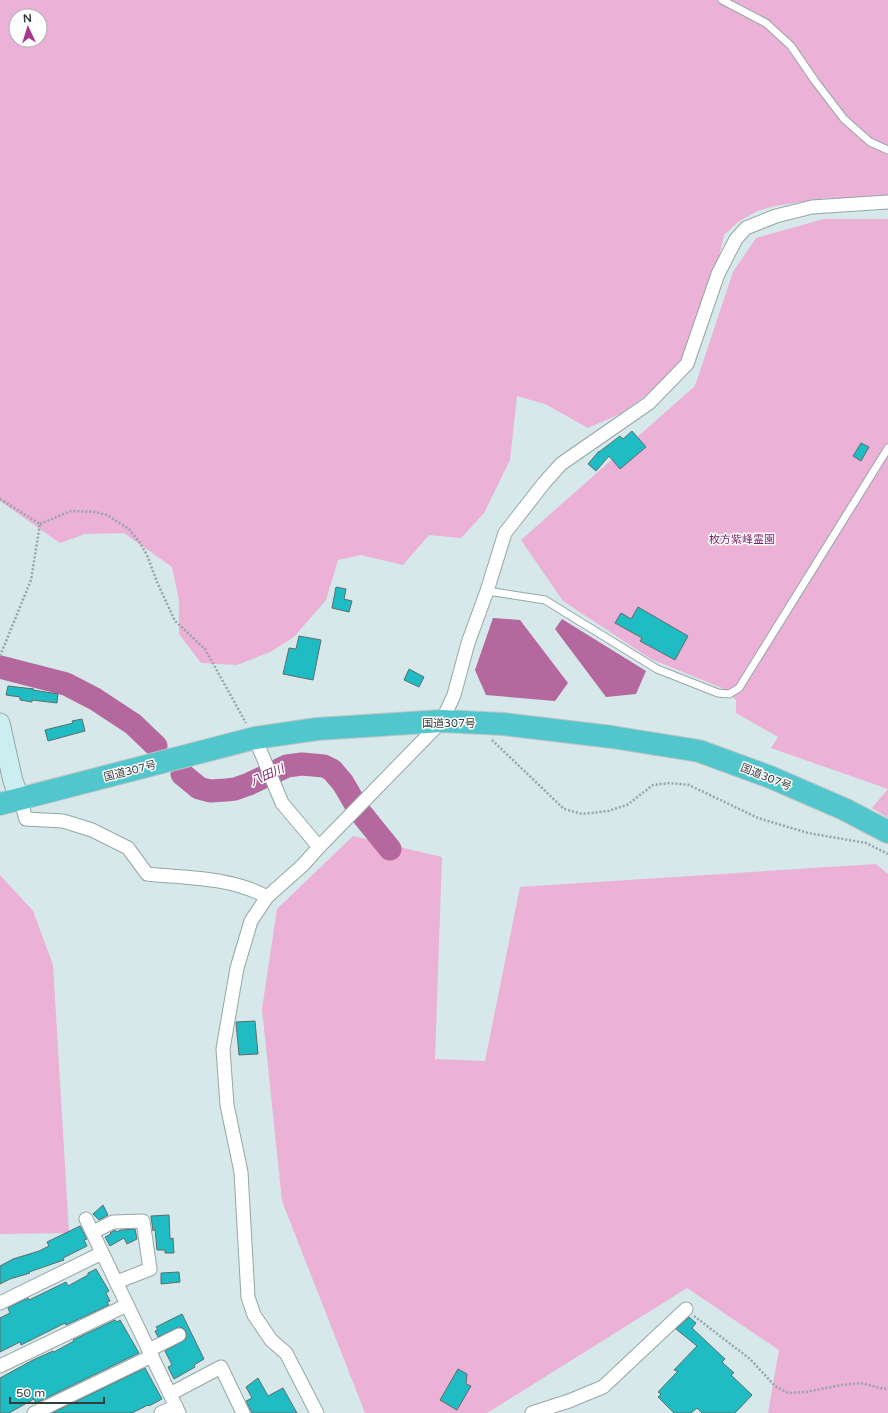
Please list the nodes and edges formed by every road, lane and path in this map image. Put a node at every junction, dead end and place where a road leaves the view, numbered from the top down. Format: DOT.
graph roads {
  1 [pos="722,0"];
  2 [pos="888,150"];
  3 [pos="888,202"];
  4 [pos="888,448"];
  5 [pos="0,499"];
  6 [pos="40,524"];
  7 [pos="487,591"];
  8 [pos="0,656"];
  9 [pos="442,721"];
  10 [pos="0,722"];
  11 [pos="475,723"];
  12 [pos="255,738"];
  13 [pos="10,802"];
  14 [pos="888,832"];
  15 [pos="319,847"];
  16 [pos="888,854"];
  17 [pos="267,897"];
  18 [pos="86,1219"];
  19 [pos="93,1232"];
  20 [pos="102,1253"];
  21 [pos="117,1282"];
  22 [pos="0,1303"];
  23 [pos="127,1305"];
  24 [pos="686,1309"];
  25 [pos="179,1335"];
  26 [pos="150,1353"];
  27 [pos="0,1366"];
  28 [pos="888,1388"];
  29 [pos="175,1404"];
  30 [pos="34,1413"];
  31 [pos="161,1413"];
  32 [pos="243,1413"];
  33 [pos="317,1413"];
  34 [pos="532,1413"];
  1 -- 2 [label="lane"];
  3 -- 7 [label="street"];
  4 -- 7 [label="lane"];
  5 -- 6 [label="path"];
  6 -- 8 [label="path"];
  6 -- 12 [label="path"];
  7 -- 9 [label="street"];
  9 -- 11 [label="highway, 国道307号"];
  9 -- 12 [label="highway, 国道307号"];
  9 -- 15 [label="street"];
  10 -- 13 [label="street"];
  11 -- 14 [label="highway, 国道307号"];
  11 -- 16 [label="path"];
  12 -- 13 [label="highway, 国道307号"];
  12 -- 15 [label="street"];
  13 -- 17 [label="street"];
  15 -- 17 [label="street"];
  17 -- 33 [label="street"];
  18 -- 19 [label="street"];
  19 -- 20 [label="street"];
  19 -- 21 [label="street"];
  20 -- 21 [label="street"];
  20 -- 22 [label="street"];
  21 -- 23 [label="street"];
  23 -- 26 [label="street"];
  23 -- 27 [label="street"];
  24 -- 28 [label="path"];
  24 -- 34 [label="street"];
  25 -- 26 [label="street"];
  26 -- 29 [label="street"];
  26 -- 30 [label="street"];
  29 -- 31 [label="street"];
  29 -- 32 [label="street"];
}
